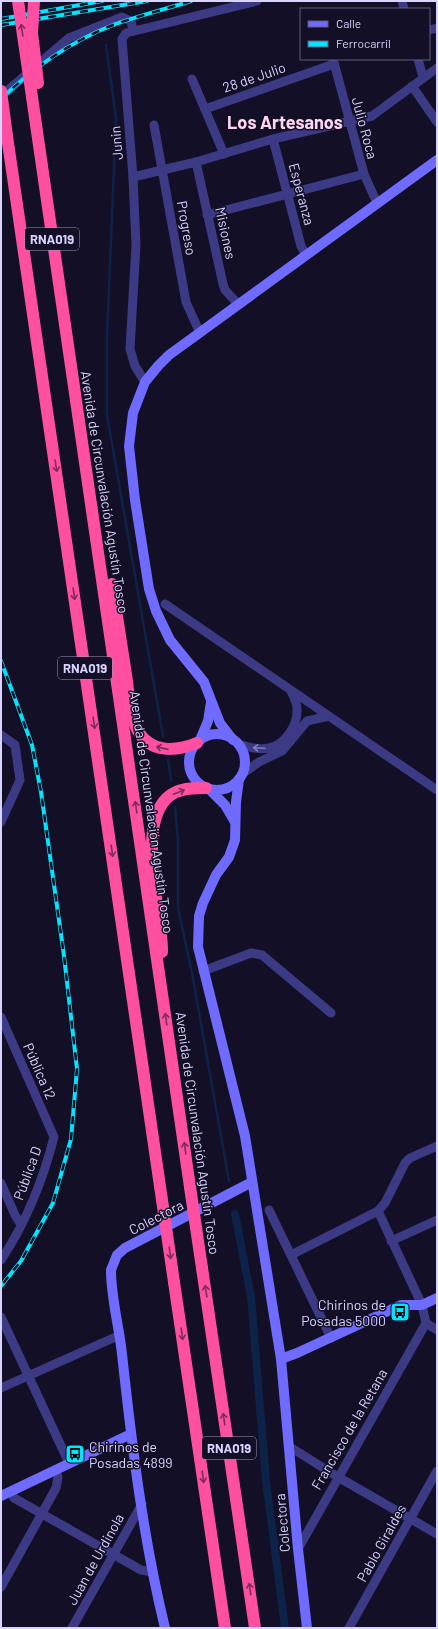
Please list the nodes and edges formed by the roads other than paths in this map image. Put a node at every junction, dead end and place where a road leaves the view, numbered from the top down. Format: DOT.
graph roads {
  1 [pos="18,1"];
  2 [pos="34,1"];
  3 [pos="257,1"];
  4 [pos="133,31"];
  5 [pos="418,60"];
  6 [pos="333,61"];
  7 [pos="437,68"];
  8 [pos="423,77"];
  9 [pos="192,79"];
  10 [pos="412,86"];
  11 [pos="1,92"];
  12 [pos="1,96"];
  13 [pos="36,96"];
  14 [pos="205,109"];
  15 [pos="348,121"];
  16 [pos="437,122"];
  17 [pos="154,125"];
  18 [pos="273,139"];
  19 [pos="1,153"];
  20 [pos="224,154"];
  21 [pos="437,160"];
  22 [pos="196,162"];
  23 [pos="162,171"];
  24 [pos="364,174"];
  25 [pos="133,177"];
  26 [pos="288,195"];
  27 [pos="377,203"];
  28 [pos="207,215"];
  29 [pos="306,255"];
  30 [pos="238,304"];
  31 [pos="200,333"];
  32 [pos="145,382"];
  33 [pos="79,417"];
  34 [pos="53,447"];
  35 [pos="165,604"];
  36 [pos="291,691"];
  37 [pos="211,698"];
  38 [pos="329,716"];
  39 [pos="1,735"];
  40 [pos="198,741"];
  41 [pos="236,742"];
  42 [pos="240,777"];
  43 [pos="207,788"];
  44 [pos="437,790"];
  45 [pos="1,822"];
  46 [pos="236,824"];
  47 [pos="203,971"];
  48 [pos="162,987"];
  49 [pos="331,1014"];
  50 [pos="1,1017"];
  51 [pos="54,1137"];
  52 [pos="437,1146"];
  53 [pos="252,1182"];
  54 [pos="1,1184"];
  55 [pos="269,1210"];
  56 [pos="378,1211"];
  57 [pos="437,1220"];
  58 [pos="21,1225"];
  59 [pos="391,1241"];
  60 [pos="291,1254"];
  61 [pos="1,1260"];
  62 [pos="437,1298"];
  63 [pos="422,1306"];
  64 [pos="1,1317"];
  65 [pos="426,1323"];
  66 [pos="437,1330"];
  67 [pos="120,1335"];
  68 [pos="331,1338"];
  69 [pos="280,1358"];
  70 [pos="28,1376"];
  71 [pos="1,1388"];
  72 [pos="131,1434"];
  73 [pos="290,1447"];
  74 [pos="69,1463"];
  75 [pos="55,1470"];
  76 [pos="437,1471"];
  77 [pos="338,1477"];
  78 [pos="5,1494"];
  79 [pos="142,1504"];
  80 [pos="42,1514"];
  81 [pos="410,1518"];
  82 [pos="437,1534"];
  83 [pos="298,1549"];
  84 [pos="113,1555"];
  85 [pos="152,1572"];
  86 [pos="1,1587"];
  87 [pos="72,1628"];
  88 [pos="165,1628"];
  89 [pos="225,1628"];
  90 [pos="255,1628"];
  91 [pos="307,1628"];
  92 [pos="349,1628"];
  13 -- 1 [label="highway, Avenida de Circunvalación Agustín Tosco / RNA019, one-way, bridge"];
  2 -- 13 [label="highway, bridge"];
  3 -- 4 [label="street"];
  4 -- 12 [label="street"];
  4 -- 25 [label="street, Junin"];
  5 -- 8 [label="street"];
  6 -- 14 [label="street, 28 de Julio"];
  6 -- 15 [label="street, Julio Roca"];
  7 -- 8 [label="street"];
  8 -- 10 [label="street"];
  9 -- 14 [label="street"];
  10 -- 15 [label="street"];
  10 -- 16 [label="street"];
  11 -- 34 [label="highway, RNA019, bridge"];
  13 -- 33 [label="highway, Avenida de Circunvalación Agustín Tosco / RNA019"];
  14 -- 20 [label="street"];
  15 -- 18 [label="street"];
  15 -- 24 [label="street, Julio Roca"];
  17 -- 23 [label="street, Progreso"];
  18 -- 20 [label="street"];
  18 -- 26 [label="street, Esperanza"];
  19 -- 34 [label="highway"];
  20 -- 22 [label="street"];
  21 -- 27 [label="main road"];
  22 -- 23 [label="street"];
  22 -- 28 [label="street, Misiones"];
  23 -- 25 [label="street"];
  23 -- 31 [label="street, Progreso"];
  24 -- 26 [label="street"];
  24 -- 27 [label="street, Julio Roca"];
  25 -- 32 [label="street, Junin"];
  26 -- 28 [label="street"];
  26 -- 29 [label="street, Esperanza"];
  27 -- 29 [label="main road"];
  28 -- 30 [label="street, Misiones"];
  29 -- 30 [label="main road"];
  30 -- 31 [label="main road"];
  31 -- 32 [label="main road"];
  32 -- 37 [label="main road"];
  40 -- 33 [label="highway, one-way"];
  48 -- 33 [label="highway, Avenida de Circunvalación Agustín Tosco / RNA019, one-way"];
  34 -- 89 [label="highway, RNA019, one-way, bridge"];
  35 -- 36 [label="street"];
  36 -- 38 [label="street"];
  36 -- 41 [label="street, one-way"];
  37 -- 40 [label="main road"];
  37 -- 41 [label="main road"];
  38 -- 42 [label="street"];
  38 -- 44 [label="street"];
  39 -- 45 [label="street"];
  40 -- 41 [label="main road"];
  40 -- 43 [label="main road"];
  41 -- 42 [label="main road"];
  42 -- 43 [label="main road"];
  42 -- 46 [label="main road"];
  43 -- 46 [label="main road"];
  48 -- 43 [label="highway, one-way"];
  46 -- 47 [label="main road"];
  47 -- 49 [label="street"];
  47 -- 53 [label="main road"];
  90 -- 48 [label="highway, Avenida de Circunvalación Agustín Tosco / RNA019, one-way, bridge"];
  50 -- 51 [label="street, Pública 12"];
  51 -- 58 [label="street, Pública D"];
  52 -- 56 [label="street"];
  53 -- 67 [label="main road, Colectora"];
  53 -- 69 [label="main road, Colectora"];
  54 -- 58 [label="street"];
  55 -- 60 [label="street"];
  56 -- 59 [label="street"];
  56 -- 60 [label="street"];
  57 -- 59 [label="street"];
  58 -- 61 [label="street, Pública D"];
  59 -- 63 [label="street"];
  60 -- 68 [label="street"];
  62 -- 63 [label="main road"];
  63 -- 65 [label="street"];
  63 -- 68 [label="main road"];
  64 -- 70 [label="street"];
  65 -- 66 [label="street"];
  65 -- 77 [label="street, Francisco de la Retana"];
  67 -- 70 [label="street"];
  67 -- 72 [label="main road, Colectora"];
  68 -- 69 [label="main road"];
  69 -- 73 [label="main road, Colectora"];
  70 -- 71 [label="street"];
  70 -- 74 [label="street"];
  72 -- 74 [label="main road"];
  72 -- 79 [label="main road, Colectora"];
  73 -- 77 [label="street"];
  73 -- 83 [label="main road, Colectora"];
  74 -- 75 [label="main road"];
  75 -- 78 [label="main road"];
  75 -- 80 [label="street"];
  76 -- 81 [label="street, Pablo Giraldes"];
  77 -- 81 [label="street"];
  77 -- 83 [label="street, Francisco de la Retana"];
  78 -- 80 [label="street"];
  79 -- 84 [label="street, Juan de Urdinola"];
  79 -- 85 [label="main road, Colectora"];
  80 -- 84 [label="street"];
  80 -- 86 [label="street"];
  81 -- 82 [label="street"];
  81 -- 92 [label="street, Pablo Giraldes"];
  83 -- 91 [label="main road, Colectora"];
  84 -- 85 [label="street"];
  84 -- 87 [label="street, Juan de Urdinola"];
  85 -- 88 [label="main road, Colectora"];
}
